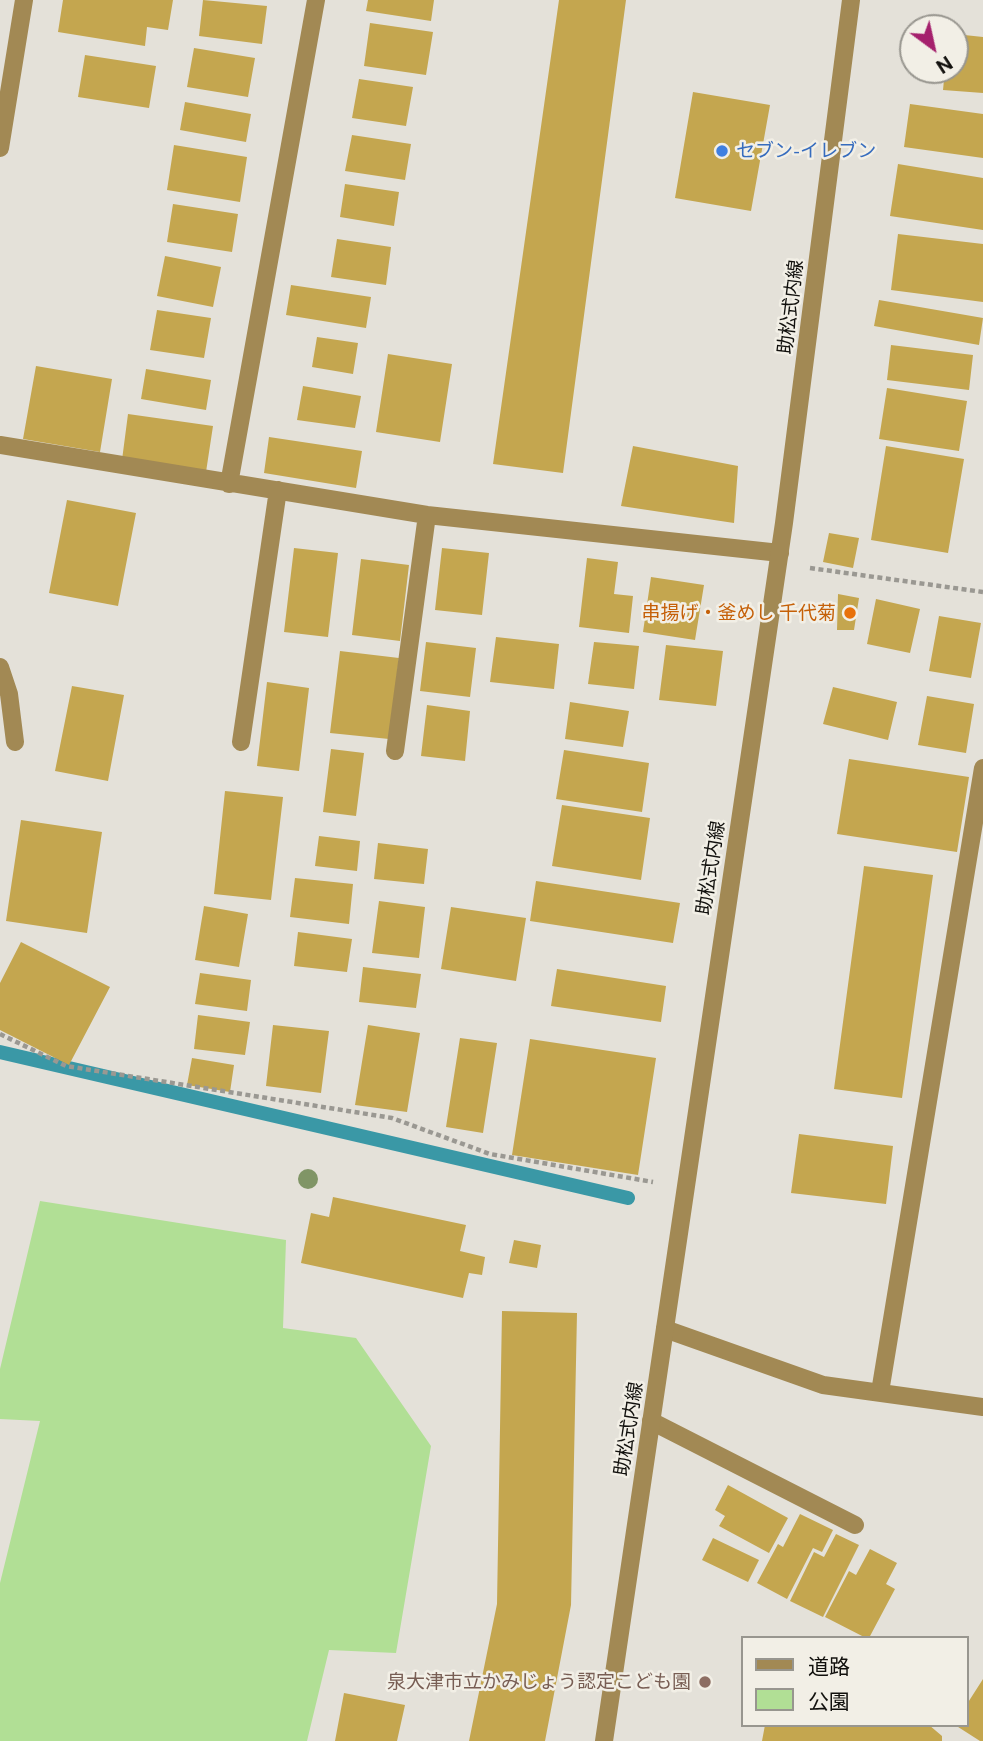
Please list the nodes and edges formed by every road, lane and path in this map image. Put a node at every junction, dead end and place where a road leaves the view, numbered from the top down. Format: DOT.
graph roads {
  1 [pos="24,0"];
  2 [pos="316,0"];
  3 [pos="851,0"];
  4 [pos="0,148"];
  5 [pos="0,445"];
  6 [pos="229,484"];
  7 [pos="278,490"];
  8 [pos="427,515"];
  9 [pos="780,553"];
  10 [pos="806,568"];
  11 [pos="983,592"];
  12 [pos="0,667"];
  13 [pos="15,741"];
  14 [pos="241,743"];
  15 [pos="395,751"];
  16 [pos="983,768"];
  17 [pos="0,1034"];
  18 [pos="685,1188"];
  19 [pos="665,1328"];
  20 [pos="880,1392"];
  21 [pos="983,1407"];
  22 [pos="651,1421"];
  23 [pos="855,1525"];
  24 [pos="604,1741"];
  1 -- 4 [label="street"];
  2 -- 6 [label="street"];
  3 -- 9 [label="street, 助松式内線"];
  5 -- 6 [label="street"];
  6 -- 7 [label="street"];
  7 -- 8 [label="street"];
  7 -- 14 [label="street"];
  8 -- 9 [label="street"];
  8 -- 15 [label="street"];
  9 -- 18 [label="street, 助松式内線"];
  10 -- 11 [label="path"];
  12 -- 13 [label="street"];
  16 -- 20 [label="street"];
  17 -- 18 [label="path"];
  18 -- 19 [label="street, 助松式内線"];
  19 -- 20 [label="street"];
  19 -- 22 [label="street, 助松式内線"];
  20 -- 21 [label="street"];
  22 -- 23 [label="street"];
  22 -- 24 [label="street, 助松式内線"];
}
